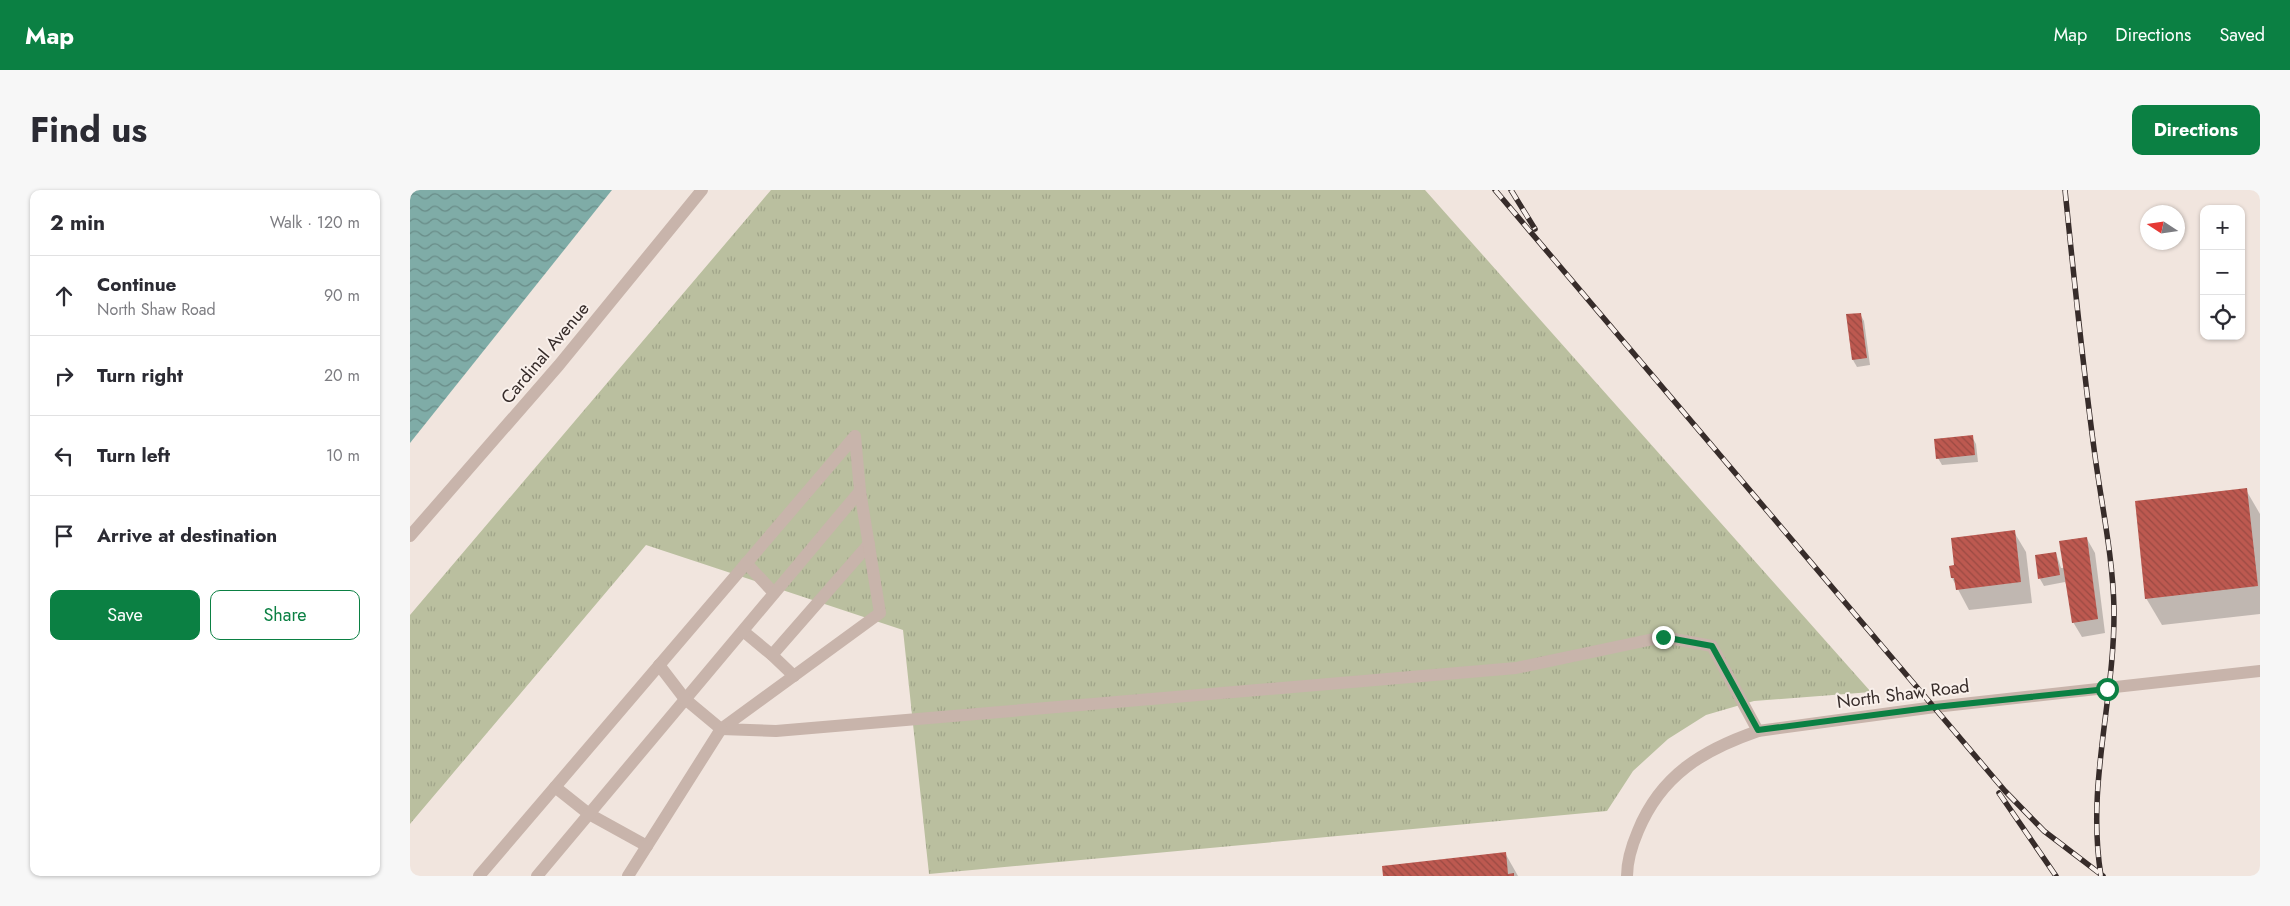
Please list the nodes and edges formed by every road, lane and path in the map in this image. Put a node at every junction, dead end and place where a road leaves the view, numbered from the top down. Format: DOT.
graph roads {
  1 [pos="702,190"];
  2 [pos="860,491"];
  3 [pos="410,536"];
  4 [pos="869,544"];
  5 [pos="746,563"];
  6 [pos="774,593"];
  7 [pos="743,631"];
  8 [pos="772,654"];
  9 [pos="659,665"];
  10 [pos="2260,671"];
  11 [pos="794,676"];
  12 [pos="686,699"];
  13 [pos="721,729"];
  14 [pos="1758,730"];
  15 [pos="555,787"];
  16 [pos="589,814"];
  17 [pos="647,846"];
  18 [pos="479,876"];
  19 [pos="537,876"];
  20 [pos="628,876"];
  21 [pos="1627,876"];
  1 -- 3 [label="street, Cardinal Avenue"];
  2 -- 4 [label="street"];
  2 -- 5 [label="street"];
  2 -- 6 [label="street"];
  4 -- 8 [label="street"];
  4 -- 11 [label="street"];
  5 -- 6 [label="street"];
  5 -- 9 [label="street"];
  6 -- 7 [label="street"];
  7 -- 8 [label="street"];
  7 -- 12 [label="street"];
  8 -- 11 [label="street"];
  9 -- 12 [label="street"];
  9 -- 15 [label="street"];
  10 -- 14 [label="street, North Shaw Road"];
  11 -- 13 [label="street"];
  12 -- 13 [label="street"];
  12 -- 16 [label="street"];
  13 -- 14 [label="street"];
  13 -- 17 [label="street"];
  14 -- 21 [label="street, North Shaw Road"];
  15 -- 16 [label="street"];
  15 -- 18 [label="street"];
  16 -- 17 [label="street"];
  16 -- 19 [label="street"];
  17 -- 20 [label="street"];
}
